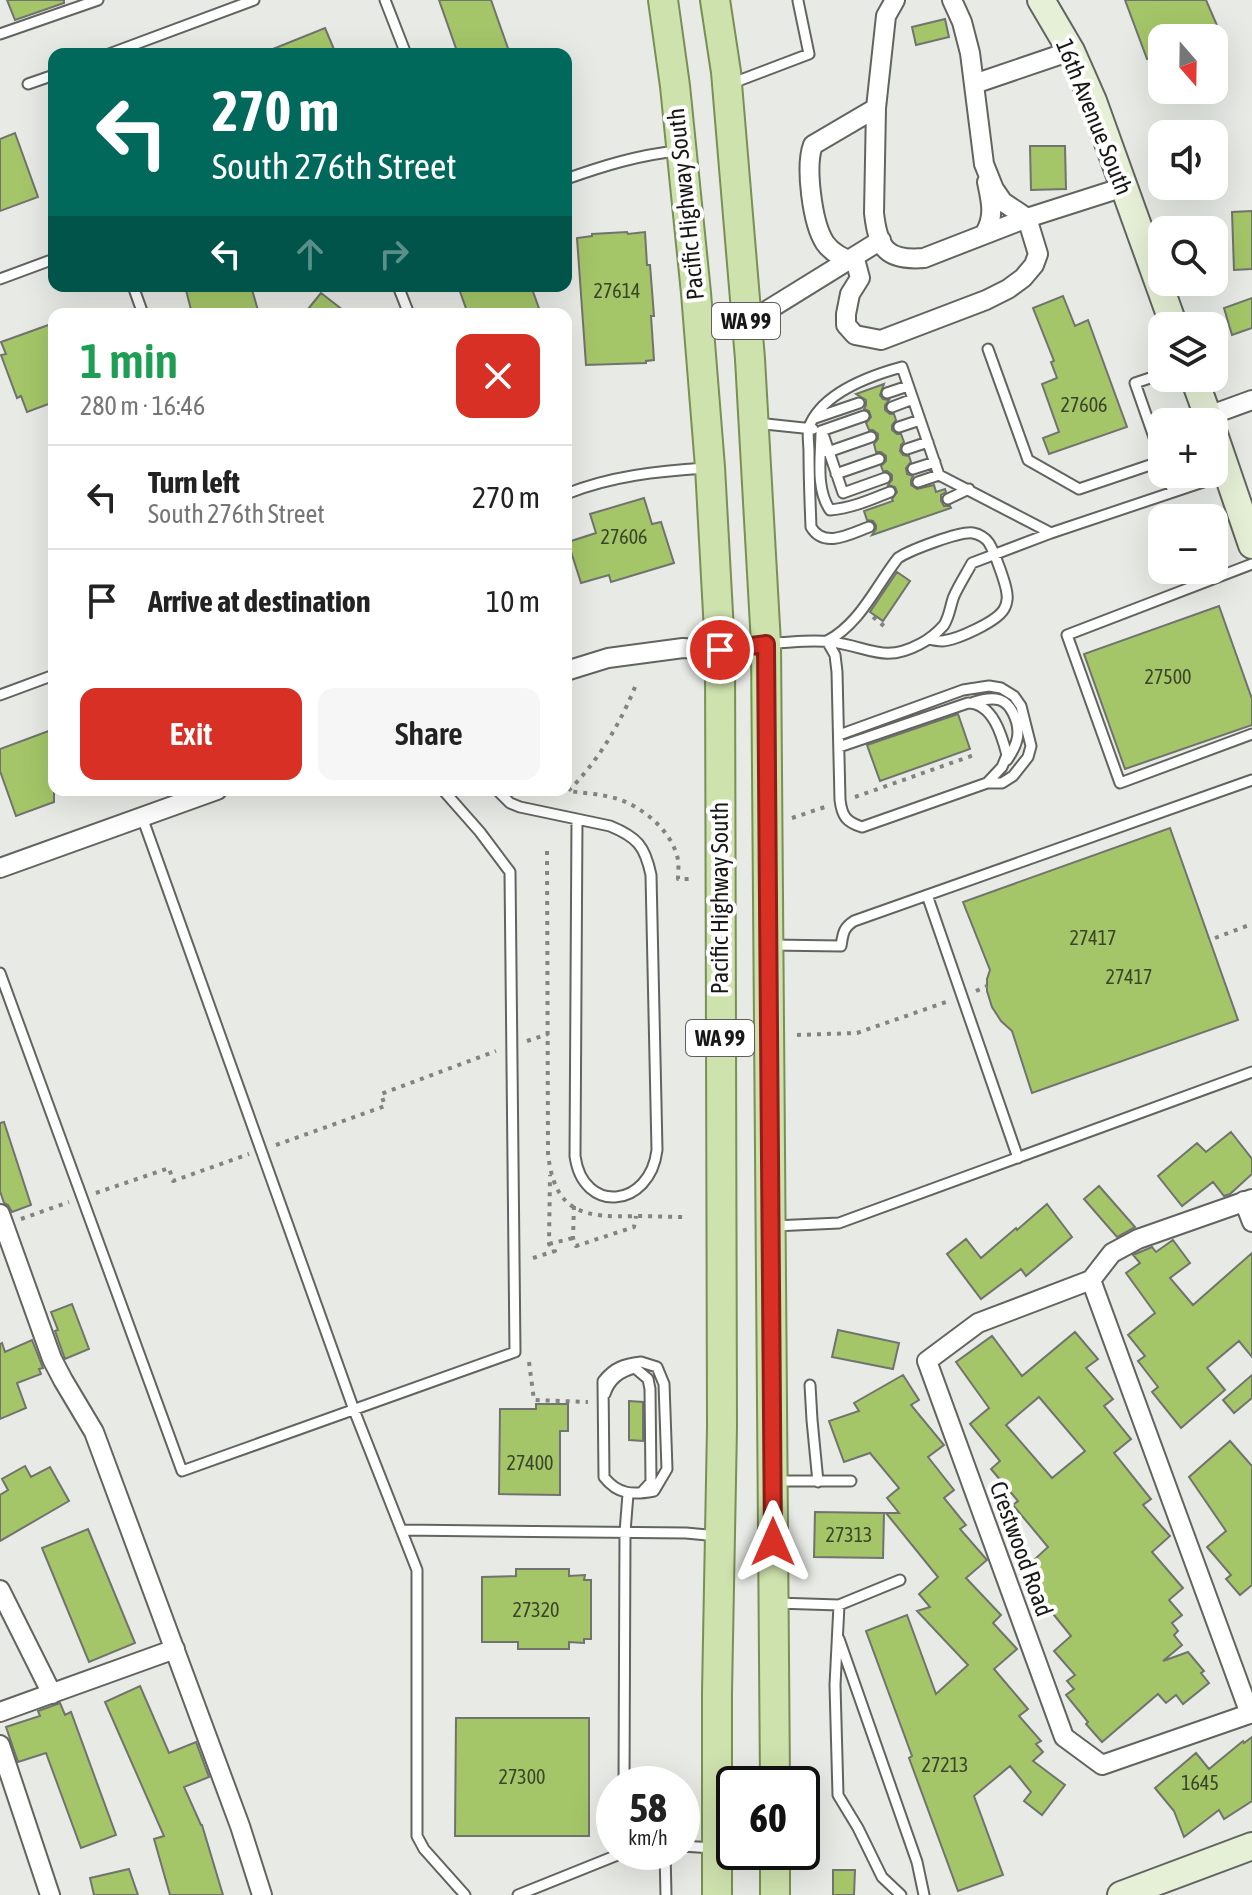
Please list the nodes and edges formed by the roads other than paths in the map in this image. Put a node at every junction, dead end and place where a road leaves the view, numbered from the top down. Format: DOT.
graph roads {
  1 [pos="98,0"];
  2 [pos="254,0"];
  3 [pos="385,0"];
  4 [pos="663,0"];
  5 [pos="715,0"];
  6 [pos="895,0"];
  7 [pos="952,0"];
  8 [pos="1041,0"];
  9 [pos="798,1"];
  10 [pos="0,34"];
  11 [pos="125,48"];
  12 [pos="404,48"];
  13 [pos="1071,51"];
  14 [pos="48,77"];
  15 [pos="28,84"];
  16 [pos="974,84"];
  17 [pos="727,85"];
  18 [pos="876,108"];
  19 [pos="681,151"];
  20 [pos="984,164"];
  21 [pos="572,177"];
  22 [pos="1124,187"];
  23 [pos="1027,218"];
  24 [pos="985,233"];
  25 [pos="881,240"];
  26 [pos="48,261"];
  27 [pos="848,261"];
  28 [pos="0,279"];
  29 [pos="1169,312"];
  30 [pos="747,323"];
  31 [pos="988,349"];
  32 [pos="1148,379"];
  33 [pos="908,386"];
  34 [pos="887,393"];
  35 [pos="913,399"];
  36 [pos="1252,400"];
  37 [pos="859,403"];
  38 [pos="892,407"];
  39 [pos="1228,414"];
  40 [pos="864,416"];
  41 [pos="815,418"];
  42 [pos="920,420"];
  43 [pos="1148,421"];
  44 [pos="753,422"];
  45 [pos="899,427"];
  46 [pos="809,428"];
  47 [pos="821,431"];
  48 [pos="871,437"];
  49 [pos="928,442"];
  50 [pos="907,449"];
  51 [pos="828,452"];
  52 [pos="879,459"];
  53 [pos="935,462"];
  54 [pos="1148,466"];
  55 [pos="710,467"];
  56 [pos="913,469"];
  57 [pos="836,474"];
  58 [pos="1228,474"];
  59 [pos="939,475"];
  60 [pos="885,478"];
  61 [pos="918,482"];
  62 [pos="1172,488"];
  63 [pos="1185,488"];
  64 [pos="969,489"];
  65 [pos="572,492"];
  66 [pos="890,492"];
  67 [pos="1173,492"];
  68 [pos="948,499"];
  69 [pos="869,527"];
  70 [pos="1051,533"];
  71 [pos="1252,545"];
  72 [pos="994,554"];
  73 [pos="1252,564"];
  74 [pos="929,639"];
  75 [pos="827,641"];
  76 [pos="766,644"];
  77 [pos="720,650"];
  78 [pos="572,669"];
  79 [pos="48,677"];
  80 [pos="0,695"];
  81 [pos="968,703"];
  82 [pos="1252,734"];
  83 [pos="839,735"];
  84 [pos="839,747"];
  85 [pos="1005,763"];
  86 [pos="1252,780"];
  87 [pos="987,783"];
  88 [pos="200,796"];
  89 [pos="448,796"];
  90 [pos="503,796"];
  91 [pos="142,817"];
  92 [pos="577,819"];
  93 [pos="0,868"];
  94 [pos="927,895"];
  95 [pos="768,945"];
  96 [pos="0,973"];
  97 [pos="1252,1072"];
  98 [pos="1018,1158"];
  99 [pos="1248,1200"];
  100 [pos="2,1220"];
  101 [pos="1252,1222"];
  102 [pos="770,1226"];
  103 [pos="1091,1280"];
  104 [pos="810,1385"];
  105 [pos="602,1402"];
  106 [pos="354,1410"];
  107 [pos="772,1481"];
  108 [pos="851,1481"];
  109 [pos="818,1482"];
  110 [pos="641,1493"];
  111 [pos="628,1494"];
  112 [pos="401,1530"];
  113 [pos="625,1532"];
  114 [pos="720,1536"];
  115 [pos="900,1580"];
  116 [pos="0,1590"];
  117 [pos="773,1603"];
  118 [pos="839,1605"];
  119 [pos="837,1632"];
  120 [pos="175,1649"];
  121 [pos="52,1694"];
  122 [pos="0,1712"];
  123 [pos="1251,1714"];
  124 [pos="0,1745"];
  125 [pos="624,1766"];
  126 [pos="717,1766"];
  127 [pos="775,1766"];
  128 [pos="1252,1846"];
  129 [pos="700,1847"];
  130 [pos="716,1848"];
  131 [pos="596,1863"];
  132 [pos="665,1870"];
  133 [pos="716,1870"];
  134 [pos="775,1870"];
  135 [pos="50,1895"];
  136 [pos="262,1895"];
  137 [pos="465,1895"];
  138 [pos="518,1895"];
  139 [pos="666,1895"];
  140 [pos="717,1895"];
  141 [pos="775,1895"];
  142 [pos="901,1895"];
  143 [pos="924,1895"];
  144 [pos="1121,1895"];
  1 -- 10 [label="lane"];
  2 -- 11 [label="lane"];
  3 -- 12 [label="lane"];
  4 -- 19 [label="main road, Pacific Highway South / WA 99"];
  5 -- 17 [label="main road, Pacific Highway South / WA 99"];
  6 -- 18 [label="street"];
  7 -- 16 [label="street"];
  8 -- 13 [label="main road, 16th Avenue South"];
  9 -- 17 [label="lane"];
  13 -- 16 [label="street"];
  13 -- 22 [label="main road, 16th Avenue South"];
  14 -- 15 [label="lane"];
  16 -- 20 [label="street"];
  17 -- 30 [label="main road, Pacific Highway South / WA 99"];
  18 -- 25 [label="street"];
  18 -- 27 [label="street"];
  19 -- 21 [label="lane"];
  19 -- 55 [label="main road, Pacific Highway South / WA 99"];
  20 -- 23 [label="street"];
  20 -- 24 [label="street"];
  22 -- 23 [label="street"];
  22 -- 29 [label="main road, 16th Avenue South"];
  23 -- 24 [label="street"];
  23 -- 27 [label="street"];
  24 -- 25 [label="street"];
  25 -- 27 [label="street"];
  26 -- 28 [label="lane"];
  27 -- 30 [label="street"];
  30 -- 44 [label="main road, Pacific Highway South / WA 99"];
  31 -- 54 [label="lane"];
  32 -- 43 [label="lane"];
  33 -- 34 [label="lane"];
  33 -- 35 [label="lane"];
  33 -- 41 [label="lane"];
  35 -- 38 [label="lane"];
  35 -- 42 [label="lane"];
  36 -- 39 [label="street"];
  37 -- 41 [label="lane"];
  40 -- 47 [label="lane"];
  41 -- 46 [label="lane"];
  42 -- 45 [label="lane"];
  42 -- 49 [label="lane"];
  44 -- 46 [label="lane"];
  44 -- 76 [label="main road, Pacific Highway South / WA 99"];
  46 -- 47 [label="lane"];
  46 -- 69 [label="lane"];
  47 -- 51 [label="lane"];
  47 -- 66 [label="lane"];
  48 -- 51 [label="lane"];
  49 -- 50 [label="lane"];
  49 -- 53 [label="lane"];
  51 -- 57 [label="lane"];
  52 -- 57 [label="lane"];
  53 -- 56 [label="lane"];
  53 -- 59 [label="lane"];
  55 -- 65 [label="lane"];
  55 -- 77 [label="main road, Pacific Highway South / WA 99"];
  57 -- 60 [label="lane"];
  58 -- 71 [label="main road"];
  59 -- 61 [label="lane"];
  59 -- 64 [label="lane"];
  62 -- 67 [label="lane"];
  63 -- 67 [label="lane"];
  64 -- 68 [label="lane"];
  64 -- 70 [label="lane"];
  67 -- 70 [label="lane"];
  70 -- 72 [label="lane"];
  72 -- 74 [label="lane"];
  72 -- 74 [label="lane"];
  72 -- 75 [label="lane"];
  73 -- 82 [label="lane"];
  74 -- 75 [label="lane"];
  75 -- 76 [label="lane"];
  75 -- 83 [label="lane"];
  76 -- 77 [label="street"];
  76 -- 95 [label="main road, Pacific Highway South / WA 99"];
  77 -- 78 [label="street"];
  77 -- 114 [label="main road, Pacific Highway South / WA 99"];
  79 -- 80 [label="lane"];
  81 -- 84 [label="lane"];
  81 -- 85 [label="lane"];
  81 -- 85 [label="lane"];
  83 -- 84 [label="lane"];
  83 -- 87 [label="lane"];
  84 -- 87 [label="lane"];
  85 -- 87 [label="lane"];
  86 -- 94 [label="lane"];
  88 -- 91 [label="street"];
  89 -- 106 [label="lane"];
  90 -- 92 [label="lane"];
  91 -- 93 [label="street"];
  91 -- 106 [label="lane"];
  92 -- 92 [label="lane"];
  94 -- 95 [label="lane"];
  94 -- 98 [label="lane"];
  95 -- 102 [label="main road, Pacific Highway South / WA 99"];
  96 -- 106 [label="lane"];
  97 -- 98 [label="lane"];
  98 -- 102 [label="lane"];
  99 -- 101 [label="street, Crestwood Road"];
  99 -- 103 [label="street, Crestwood Road"];
  100 -- 120 [label="street"];
  102 -- 107 [label="main road, Pacific Highway South / WA 99"];
  103 -- 123 [label="street, Crestwood Road"];
  103 -- 123 [label="street, Crestwood Road"];
  104 -- 109 [label="lane"];
  105 -- 110 [label="lane"];
  105 -- 110 [label="lane"];
  105 -- 111 [label="lane"];
  106 -- 112 [label="lane"];
  107 -- 109 [label="lane"];
  107 -- 117 [label="main road, Pacific Highway South / WA 99"];
  108 -- 109 [label="lane"];
  110 -- 111 [label="lane"];
  111 -- 113 [label="lane"];
  112 -- 113 [label="lane"];
  112 -- 137 [label="lane"];
  113 -- 114 [label="lane"];
  113 -- 125 [label="lane"];
  114 -- 126 [label="main road, Pacific Highway South / WA 99"];
  115 -- 118 [label="lane"];
  116 -- 121 [label="street"];
  117 -- 118 [label="lane"];
  117 -- 127 [label="main road, Pacific Highway South / WA 99"];
  118 -- 119 [label="lane"];
  119 -- 142 [label="lane"];
  119 -- 143 [label="lane"];
  120 -- 121 [label="street"];
  120 -- 136 [label="street"];
  121 -- 122 [label="street"];
  124 -- 135 [label="street"];
  128 -- 144 [label="main road"];
  129 -- 130 [label="lane"];
  131 -- 138 [label="lane"];
  132 -- 139 [label="lane"];
  133 -- 140 [label="main road, Pacific Highway South / WA 99"];
  134 -- 141 [label="main road"];
}
